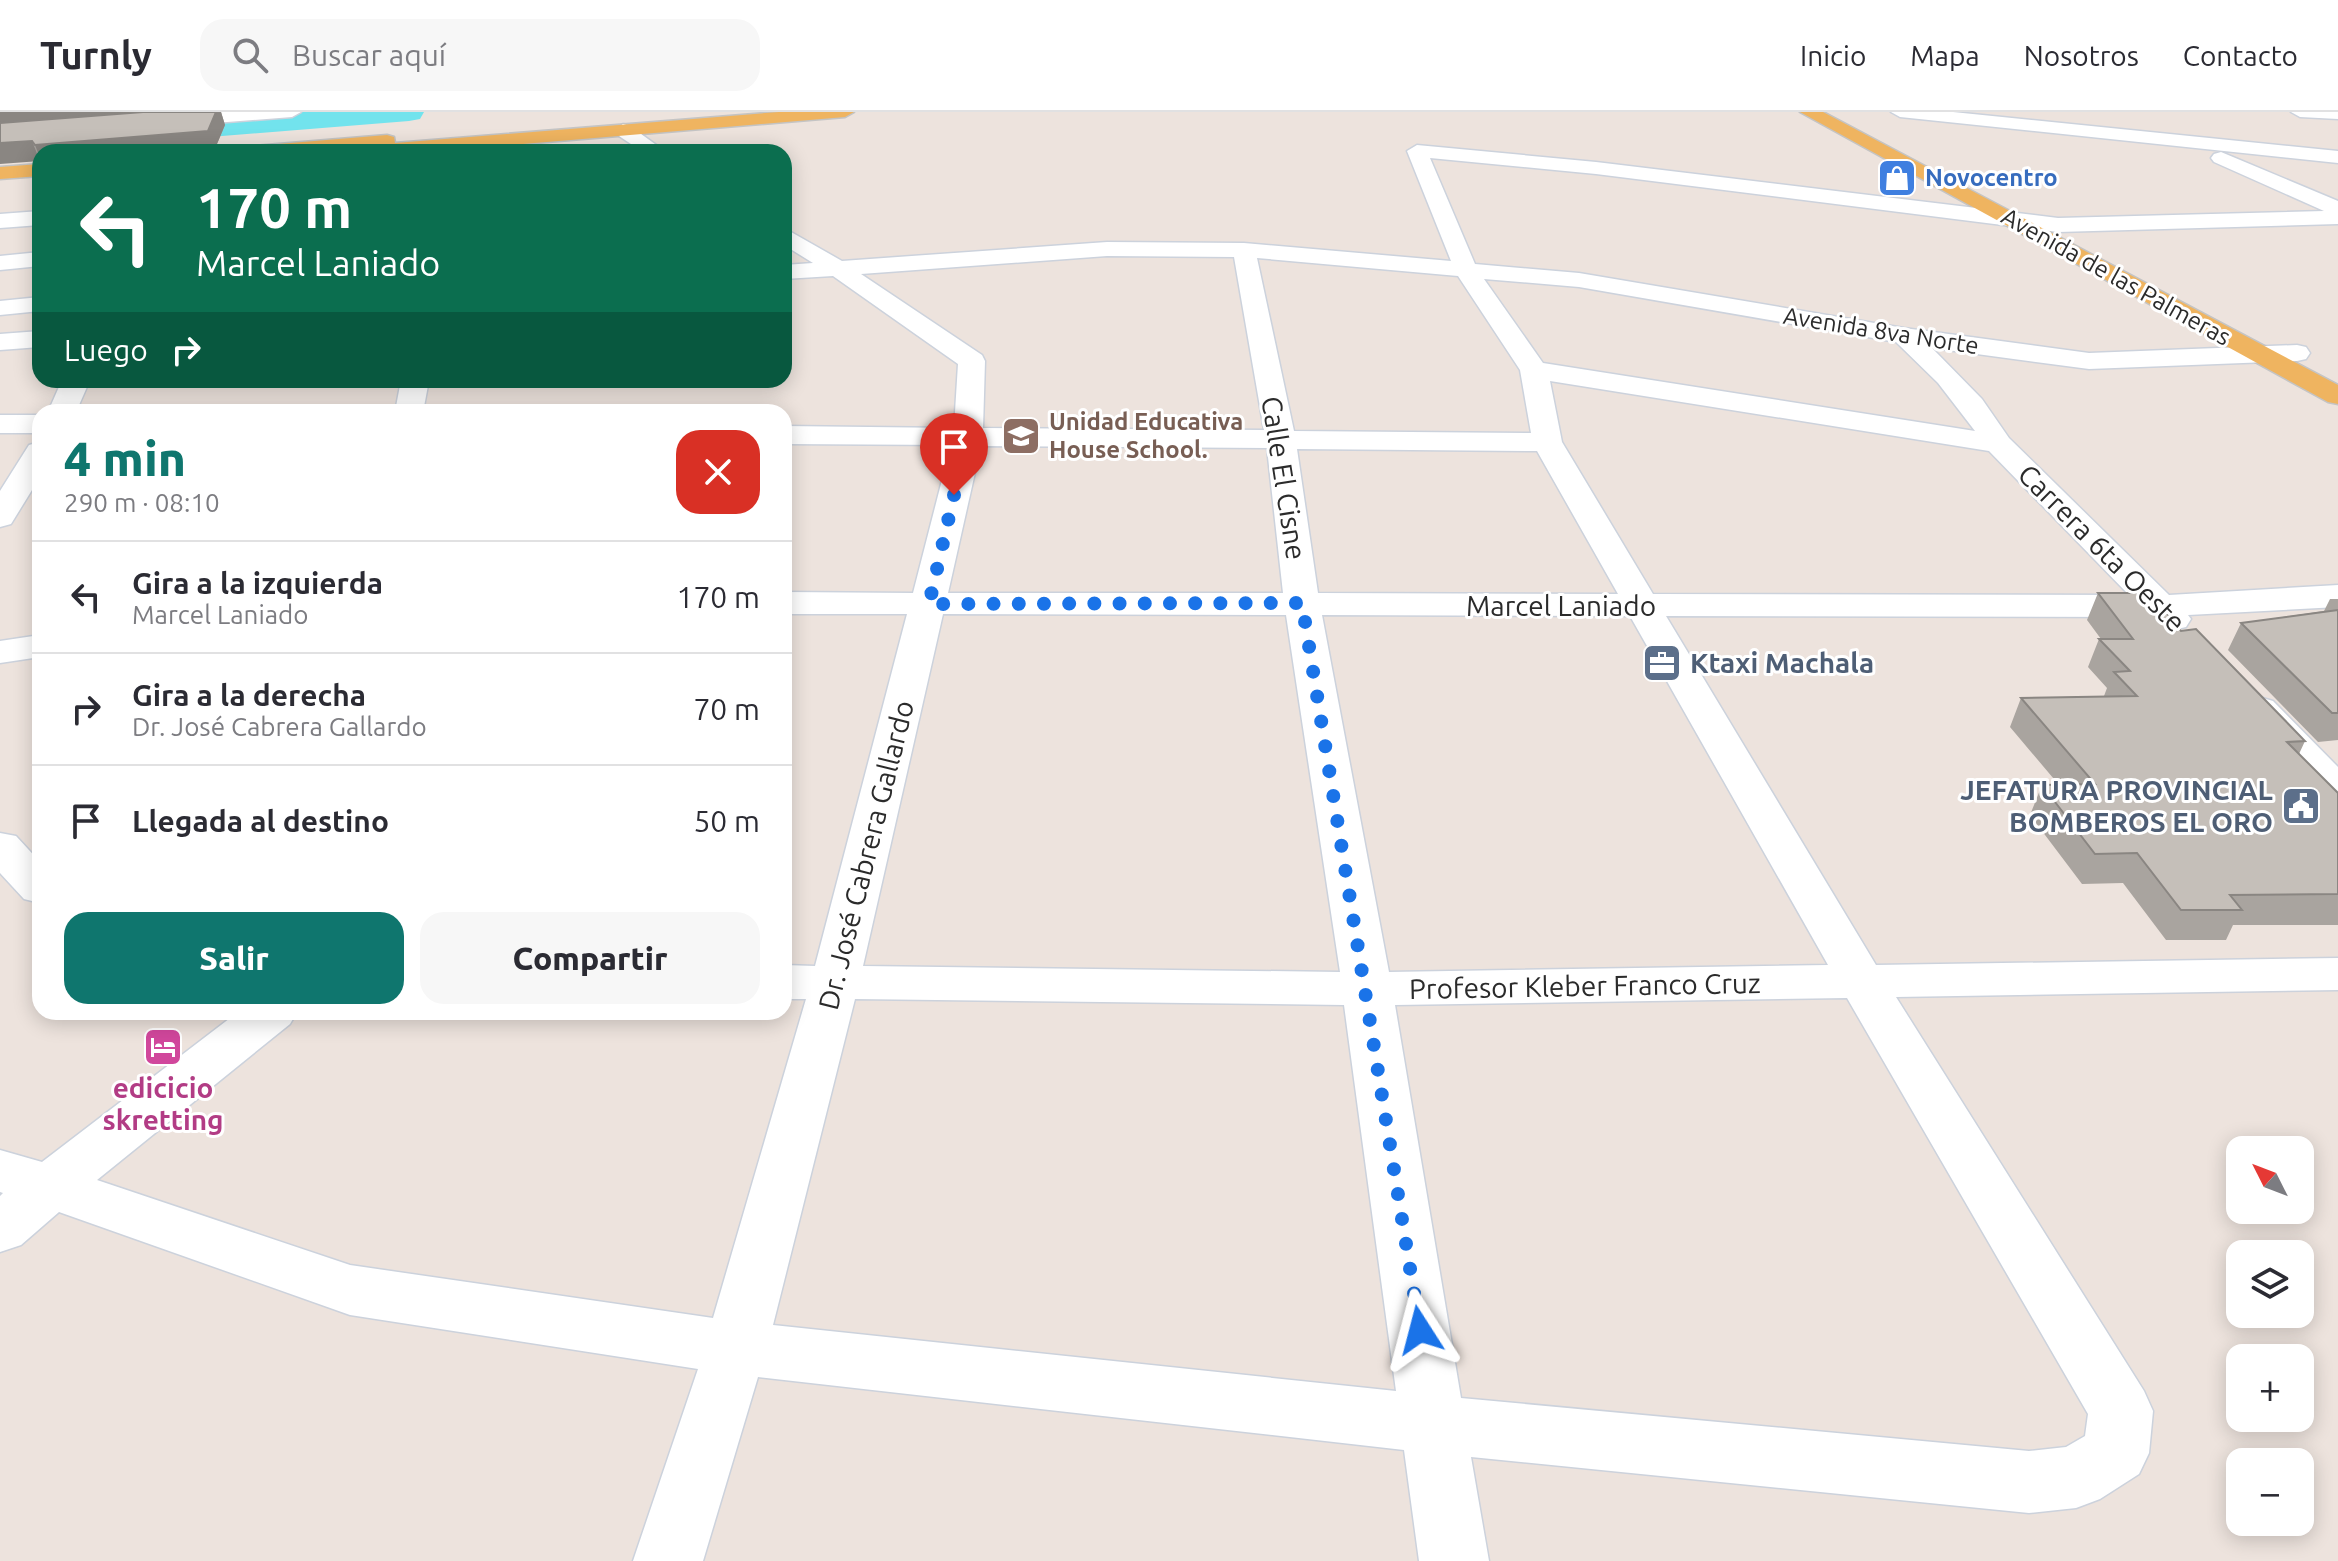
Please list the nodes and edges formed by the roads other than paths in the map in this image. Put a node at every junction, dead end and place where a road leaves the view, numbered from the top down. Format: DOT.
graph roads {
  1 [pos="292,112"];
  2 [pos="736,112"];
  3 [pos="845,112"];
  4 [pos="1809,112"];
  5 [pos="1837,112"];
  6 [pos="1900,112"];
  7 [pos="2300,112"];
  8 [pos="233,114"];
  9 [pos="2338,114"];
  10 [pos="2138,118"];
  11 [pos="672,121"];
  12 [pos="145,123"];
  13 [pos="623,130"];
  14 [pos="2186,143"];
  15 [pos="362,144"];
  16 [pos="492,144"];
  17 [pos="644,144"];
  18 [pos="2338,157"];
  19 [pos="32,171"];
  20 [pos="0,173"];
  21 [pos="32,178"];
  22 [pos="0,180"];
  23 [pos="2338,209"];
  24 [pos="2338,217"];
  25 [pos="32,219"];
  26 [pos="0,221"];
  27 [pos="2016,222"];
  28 [pos="2058,225"];
  29 [pos="792,240"];
  30 [pos="1244,250"];
  31 [pos="32,260"];
  32 [pos="0,263"];
  33 [pos="836,267"];
  34 [pos="1466,270"];
  35 [pos="792,271"];
  36 [pos="32,305"];
  37 [pos="0,308"];
  38 [pos="1904,336"];
  39 [pos="32,340"];
  40 [pos="0,342"];
  41 [pos="2255,353"];
  42 [pos="2297,353"];
  43 [pos="1534,370"];
  44 [pos="2338,374"];
  45 [pos="2338,396"];
  46 [pos="0,424"];
  47 [pos="32,424"];
  48 [pos="792,435"];
  49 [pos="968,438"];
  50 [pos="1281,441"];
  51 [pos="1547,442"];
  52 [pos="1998,444"];
  53 [pos="32,464"];
  54 [pos="0,517"];
  55 [pos="2338,596"];
  56 [pos="792,603"];
  57 [pos="1302,603"];
  58 [pos="929,604"];
  59 [pos="1644,606"];
  60 [pos="2161,606"];
  61 [pos="2194,641"];
  62 [pos="32,647"];
  63 [pos="0,652"];
  64 [pos="2239,687"];
  65 [pos="2338,791"];
  66 [pos="2338,974"];
  67 [pos="809,982"];
  68 [pos="1862,982"];
  69 [pos="1367,989"];
  70 [pos="260,1020"];
  71 [pos="25,1178"];
  72 [pos="0,1229"];
  73 [pos="736,1348"];
  74 [pos="1434,1424"];
  75 [pos="668,1561"];
  76 [pos="1454,1561"];
  1 -- 8 [label="street"];
  2 -- 11 [label="main road"];
  3 -- 11 [label="main road"];
  4 -- 27 [label="main road, Avenida de las Palmeras"];
  5 -- 28 [label="main road, Avenida de las Palmeras"];
  6 -- 14 [label="street"];
  7 -- 9 [label="street"];
  8 -- 12 [label="street"];
  10 -- 14 [label="street"];
  11 -- 13 [label="main road"];
  11 -- 15 [label="main road"];
  13 -- 16 [label="main road"];
  13 -- 17 [label="street"];
  14 -- 18 [label="street"];
  14 -- 23 [label="street"];
  19 -- 20 [label="main road"];
  21 -- 22 [label="main road"];
  24 -- 28 [label="street"];
  25 -- 26 [label="street"];
  27 -- 28 [label="street"];
  27 -- 34 [label="street"];
  27 -- 41 [label="main road, Avenida de las Palmeras"];
  28 -- 42 [label="main road, Avenida de las Palmeras"];
  29 -- 33 [label="street, Dr. José Cabrera Gallardo"];
  30 -- 33 [label="street, Avenida 8va Norte"];
  30 -- 34 [label="street, Avenida 8va Norte"];
  30 -- 50 [label="street, Calle El Cisne"];
  31 -- 32 [label="street"];
  33 -- 35 [label="street, Avenida 8va Norte"];
  33 -- 49 [label="street, Dr. José Cabrera Gallardo"];
  34 -- 38 [label="street, Avenida 8va Norte"];
  34 -- 43 [label="street"];
  36 -- 37 [label="street"];
  38 -- 41 [label="street, Avenida 8va Norte"];
  38 -- 52 [label="street, Carrera 6ta Oeste"];
  39 -- 40 [label="street"];
  41 -- 42 [label="street, Avenida 8va Norte"];
  41 -- 45 [label="main road, Avenida de las Palmeras"];
  42 -- 44 [label="main road, Avenida de las Palmeras"];
  43 -- 51 [label="street"];
  43 -- 52 [label="street"];
  46 -- 47 [label="street"];
  48 -- 49 [label="street"];
  49 -- 50 [label="street"];
  49 -- 58 [label="street, Dr. José Cabrera Gallardo"];
  50 -- 51 [label="street"];
  50 -- 57 [label="street, Calle El Cisne"];
  51 -- 59 [label="street"];
  52 -- 60 [label="street, Carrera 6ta Oeste"];
  53 -- 54 [label="street"];
  55 -- 60 [label="street, Marcel Laniado"];
  56 -- 58 [label="street, Marcel Laniado"];
  57 -- 58 [label="street, Marcel Laniado"];
  57 -- 59 [label="street, Marcel Laniado"];
  57 -- 69 [label="street, Calle El Cisne"];
  58 -- 67 [label="street, Dr. José Cabrera Gallardo"];
  59 -- 60 [label="street, Marcel Laniado"];
  59 -- 68 [label="street"];
  60 -- 61 [label="street, Carrera 6ta Oeste"];
  62 -- 63 [label="street"];
  64 -- 65 [label="street"];
  66 -- 68 [label="street, Profesor Kleber Franco Cruz"];
  67 -- 69 [label="street, Profesor Kleber Franco Cruz"];
  67 -- 73 [label="street, Dr. José Cabrera Gallardo"];
  68 -- 69 [label="street, Profesor Kleber Franco Cruz"];
  68 -- 74 [label="street"];
  69 -- 74 [label="street, Calle El Cisne"];
  70 -- 71 [label="street"];
  71 -- 72 [label="street"];
  71 -- 73 [label="street"];
  73 -- 74 [label="street"];
  73 -- 75 [label="street, Dr. José Cabrera Gallardo"];
  74 -- 76 [label="street, Calle El Cisne"];
}
